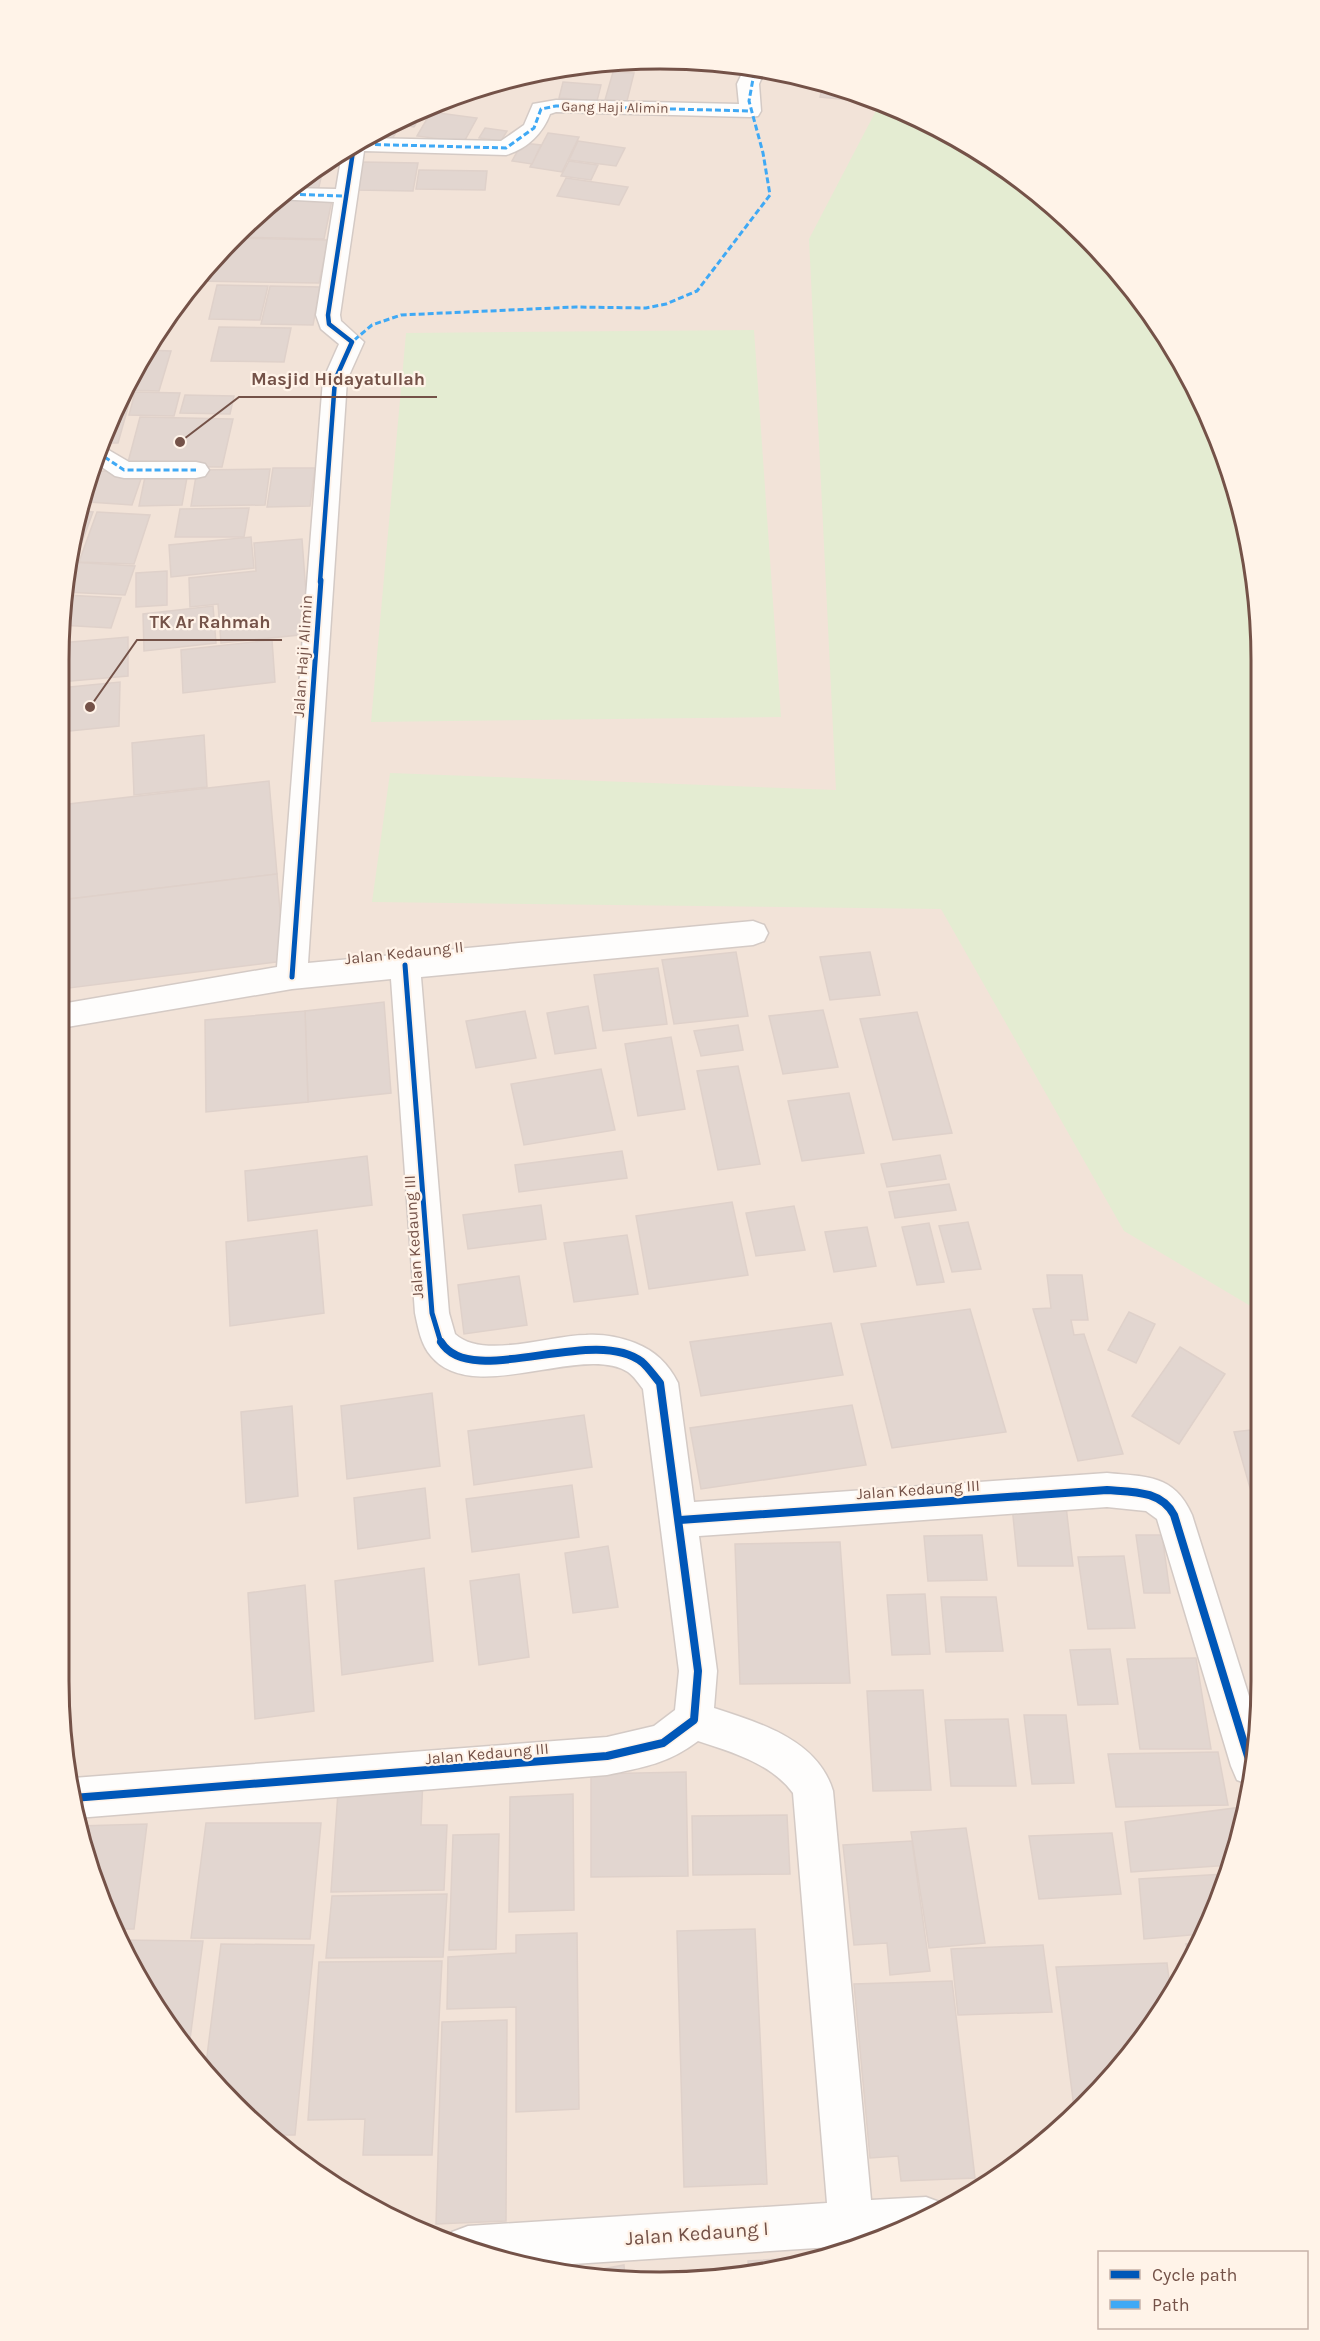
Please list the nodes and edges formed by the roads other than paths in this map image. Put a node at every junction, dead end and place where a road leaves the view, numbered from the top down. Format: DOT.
graph roads {
  1 [pos="751,76"];
  2 [pos="372,144"];
  3 [pos="353,155"];
  4 [pos="296,194"];
  5 [pos="344,196"];
  6 [pos="105,457"];
  7 [pos="196,470"];
  8 [pos="753,933"];
  9 [pos="405,965"];
  10 [pos="292,977"];
  11 [pos="69,1015"];
  12 [pos="680,1521"];
  13 [pos="694,1720"];
  14 [pos="1247,1752"];
  15 [pos="80,1797"];
  16 [pos="901,2220"];
  17 [pos="851,2222"];
  18 [pos="489,2247"];
  1 -- 2 [label="street, Gang Haji Alimin"];
  3 -- 5 [label="street"];
  4 -- 5 [label="street"];
  5 -- 10 [label="street, Jalan Haji Alimin"];
  6 -- 7 [label="street"];
  8 -- 9 [label="street, Jalan Kedaung II"];
  9 -- 10 [label="street, Jalan Kedaung II"];
  9 -- 12 [label="street, Jalan Kedaung III"];
  10 -- 11 [label="street, Jalan Kedaung II"];
  12 -- 13 [label="street, Jalan Kedaung III"];
  12 -- 14 [label="street, Jalan Kedaung III"];
  13 -- 15 [label="street, Jalan Kedaung III"];
  13 -- 17 [label="street"];
  16 -- 17 [label="street, Jalan Kedaung I"];
  17 -- 18 [label="street, Jalan Kedaung I"];
}
